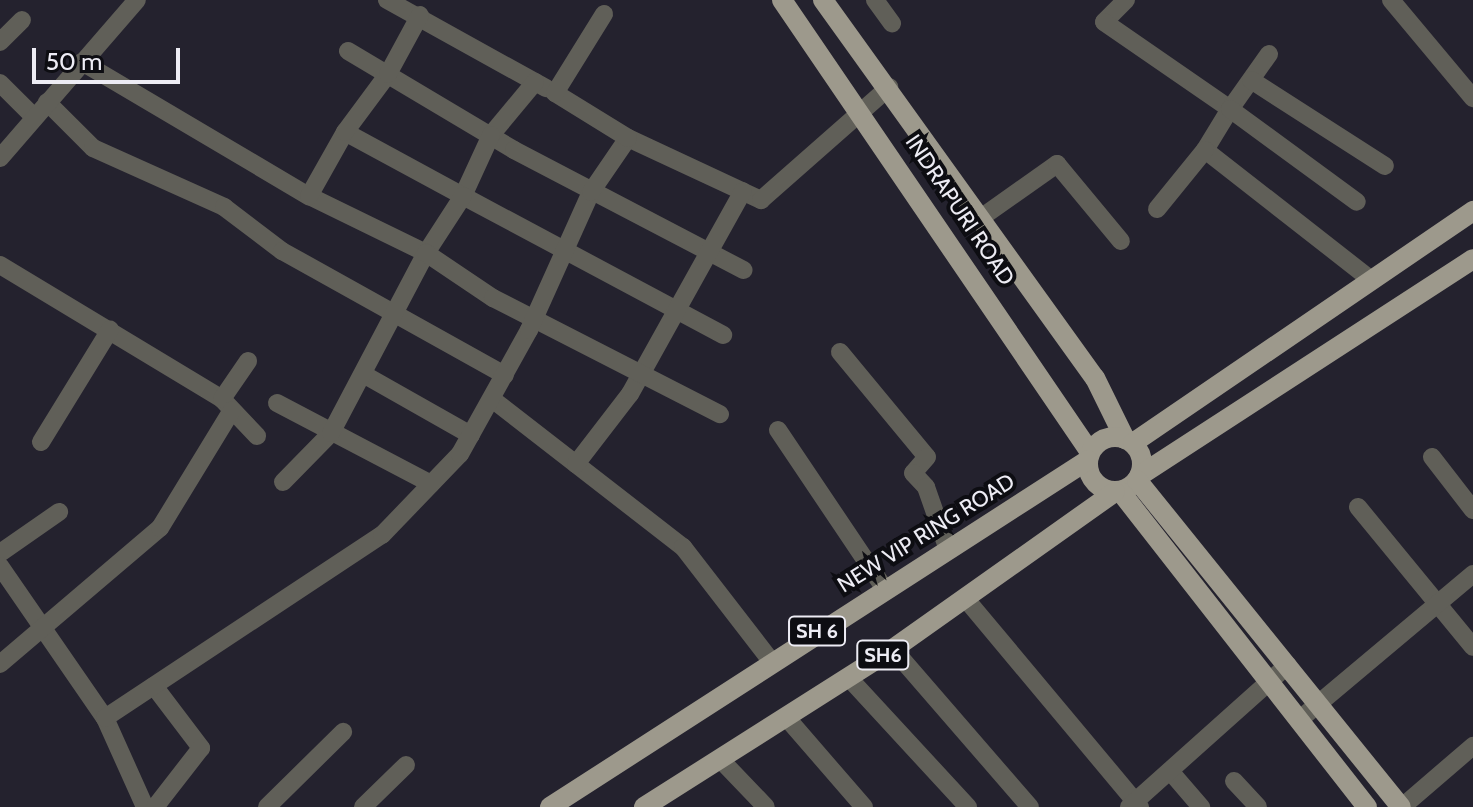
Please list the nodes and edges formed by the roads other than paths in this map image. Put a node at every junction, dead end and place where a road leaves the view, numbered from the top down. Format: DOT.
graph roads {
  1 [pos="137,0"];
  2 [pos="387,0"];
  3 [pos="782,0"];
  4 [pos="823,0"];
  5 [pos="875,0"];
  6 [pos="1126,0"];
  7 [pos="1391,0"];
  8 [pos="604,14"];
  9 [pos="420,15"];
  10 [pos="22,20"];
  11 [pos="892,23"];
  12 [pos="0,42"];
  13 [pos="348,51"];
  14 [pos="1269,54"];
  15 [pos="82,62"];
  16 [pos="388,74"];
  17 [pos="1251,80"];
  18 [pos="535,82"];
  19 [pos="0,83"];
  20 [pos="889,87"];
  21 [pos="555,93"];
  22 [pos="1473,98"];
  23 [pos="47,102"];
  24 [pos="863,108"];
  25 [pos="1230,109"];
  26 [pos="34,117"];
  27 [pos="345,132"];
  28 [pos="491,135"];
  29 [pos="628,138"];
  30 [pos="1205,150"];
  31 [pos="0,158"];
  32 [pos="1385,166"];
  33 [pos="743,191"];
  34 [pos="591,192"];
  35 [pos="309,196"];
  36 [pos="463,196"];
  37 [pos="1357,202"];
  38 [pos="1157,209"];
  39 [pos="1473,211"];
  40 [pos="982,217"];
  41 [pos="1121,241"];
  42 [pos="708,252"];
  43 [pos="426,253"];
  44 [pos="560,253"];
  45 [pos="1473,259"];
  46 [pos="0,265"];
  47 [pos="744,270"];
  48 [pos="1369,278"];
  49 [pos="676,311"];
  50 [pos="395,313"];
  51 [pos="535,314"];
  52 [pos="110,330"];
  53 [pos="723,335"];
  54 [pos="840,352"];
  55 [pos="248,361"];
  56 [pos="643,372"];
  57 [pos="363,374"];
  58 [pos="505,375"];
  59 [pos="492,399"];
  60 [pos="277,403"];
  61 [pos="227,405"];
  62 [pos="720,414"];
  63 [pos="778,430"];
  64 [pos="331,433"];
  65 [pos="471,435"];
  66 [pos="257,436"];
  67 [pos="1129,441"];
  68 [pos="41,442"];
  69 [pos="1089,456"];
  70 [pos="1432,457"];
  71 [pos="576,464"];
  72 [pos="283,482"];
  73 [pos="431,484"];
  74 [pos="1128,485"];
  75 [pos="1358,507"];
  76 [pos="1473,510"];
  77 [pos="59,512"];
  78 [pos="947,547"];
  79 [pos="0,553"];
  80 [pos="0,566"];
  81 [pos="1473,574"];
  82 [pos="884,588"];
  83 [pos="965,598"];
  84 [pos="1437,604"];
  85 [pos="42,625"];
  86 [pos="1473,647"];
  87 [pos="893,649"];
  88 [pos="771,661"];
  89 [pos="0,664"];
  90 [pos="1288,665"];
  91 [pos="848,677"];
  92 [pos="1268,681"];
  93 [pos="154,686"];
  94 [pos="1318,704"];
  95 [pos="786,717"];
  96 [pos="105,718"];
  97 [pos="1299,720"];
  98 [pos="343,732"];
  99 [pos="1473,746"];
  100 [pos="720,759"];
  101 [pos="406,765"];
  102 [pos="1170,771"];
  103 [pos="1234,781"];
  104 [pos="137,804"];
  105 [pos="653,805"];
  106 [pos="1134,805"];
  107 [pos="155,807"];
  108 [pos="267,807"];
  109 [pos="363,807"];
  110 [pos="550,807"];
  111 [pos="766,807"];
  112 [pos="864,807"];
  113 [pos="968,807"];
  114 [pos="1030,807"];
  115 [pos="1201,807"];
  116 [pos="1258,807"];
  117 [pos="1367,807"];
  118 [pos="1402,807"];
  1 -- 15 [label="street"];
  2 -- 9 [label="street"];
  3 -- 24 [label="main road, INDRAPURI ROAD"];
  4 -- 20 [label="main road, INDRAPURI ROAD"];
  5 -- 11 [label="street"];
  6 -- 25 [label="street"];
  7 -- 22 [label="street"];
  8 -- 21 [label="street"];
  9 -- 16 [label="street"];
  9 -- 18 [label="street"];
  10 -- 12 [label="street"];
  13 -- 16 [label="street"];
  14 -- 17 [label="street"];
  15 -- 23 [label="street"];
  15 -- 35 [label="street"];
  16 -- 27 [label="street"];
  16 -- 28 [label="street"];
  17 -- 25 [label="street"];
  17 -- 32 [label="street"];
  18 -- 21 [label="street"];
  18 -- 28 [label="street"];
  19 -- 26 [label="street"];
  20 -- 24 [label="street"];
  20 -- 40 [label="main road, INDRAPURI ROAD"];
  21 -- 29 [label="street"];
  23 -- 26 [label="street"];
  23 -- 50 [label="street"];
  24 -- 33 [label="street"];
  24 -- 69 [label="main road, INDRAPURI ROAD"];
  25 -- 30 [label="street"];
  25 -- 37 [label="street"];
  26 -- 31 [label="street"];
  27 -- 35 [label="street"];
  27 -- 36 [label="street"];
  28 -- 34 [label="street"];
  28 -- 36 [label="street"];
  29 -- 33 [label="street"];
  29 -- 34 [label="street"];
  30 -- 38 [label="street"];
  30 -- 48 [label="street"];
  33 -- 42 [label="street"];
  34 -- 42 [label="street"];
  34 -- 44 [label="street"];
  35 -- 43 [label="street"];
  36 -- 43 [label="street"];
  36 -- 44 [label="street"];
  39 -- 48 [label="main road"];
  40 -- 41 [label="street"];
  40 -- 67 [label="main road, INDRAPURI ROAD"];
  42 -- 47 [label="street"];
  42 -- 49 [label="street"];
  43 -- 50 [label="street"];
  43 -- 51 [label="street"];
  44 -- 49 [label="street"];
  44 -- 51 [label="street"];
  45 -- 74 [label="main road"];
  46 -- 52 [label="street"];
  48 -- 67 [label="main road"];
  49 -- 53 [label="street"];
  49 -- 56 [label="street"];
  50 -- 57 [label="street"];
  50 -- 58 [label="street"];
  51 -- 56 [label="street"];
  51 -- 58 [label="street"];
  52 -- 61 [label="street"];
  52 -- 68 [label="street"];
  54 -- 78 [label="street"];
  55 -- 61 [label="street"];
  56 -- 62 [label="street"];
  56 -- 71 [label="street"];
  57 -- 64 [label="street"];
  57 -- 65 [label="street"];
  58 -- 59 [label="street"];
  59 -- 65 [label="street"];
  59 -- 71 [label="street"];
  60 -- 64 [label="street"];
  61 -- 66 [label="street"];
  61 -- 85 [label="street"];
  63 -- 82 [label="street"];
  64 -- 72 [label="street"];
  64 -- 73 [label="street"];
  65 -- 73 [label="street"];
  67 -- 69 [label="main road, NEW VIP RING ROAD"];
  67 -- 74 [label="main road, INDRAPURI ROAD"];
  69 -- 74 [label="main road, INDRAPURI ROAD"];
  69 -- 78 [label="main road, NEW VIP RING ROAD / SH 6"];
  70 -- 76 [label="street"];
  71 -- 88 [label="street"];
  73 -- 93 [label="street"];
  74 -- 83 [label="main road, SH6"];
  74 -- 90 [label="main road"];
  74 -- 92 [label="main road"];
  75 -- 84 [label="street"];
  77 -- 79 [label="street"];
  78 -- 82 [label="main road, NEW VIP RING ROAD / SH 6"];
  80 -- 85 [label="street"];
  81 -- 84 [label="street"];
  82 -- 88 [label="main road, NEW VIP RING ROAD / SH 6"];
  83 -- 87 [label="main road, SH6"];
  83 -- 106 [label="street"];
  84 -- 86 [label="street"];
  84 -- 94 [label="street"];
  85 -- 89 [label="street"];
  85 -- 96 [label="street"];
  87 -- 91 [label="main road, SH6"];
  87 -- 114 [label="street"];
  88 -- 110 [label="main road, NEW VIP RING ROAD / SH 6"];
  90 -- 92 [label="street"];
  90 -- 94 [label="main road"];
  91 -- 95 [label="main road, SH6"];
  91 -- 113 [label="street"];
  92 -- 97 [label="main road"];
  92 -- 102 [label="street"];
  93 -- 96 [label="street"];
  93 -- 107 [label="street"];
  94 -- 97 [label="street"];
  94 -- 118 [label="main road"];
  95 -- 100 [label="main road, SH6"];
  95 -- 112 [label="street"];
  96 -- 104 [label="street"];
  97 -- 117 [label="main road"];
  98 -- 108 [label="street"];
  99 -- 118 [label="street"];
  100 -- 105 [label="main road, SH6"];
  100 -- 111 [label="street"];
  101 -- 109 [label="street"];
  102 -- 106 [label="street"];
  102 -- 115 [label="street"];
  103 -- 116 [label="street"];
}
